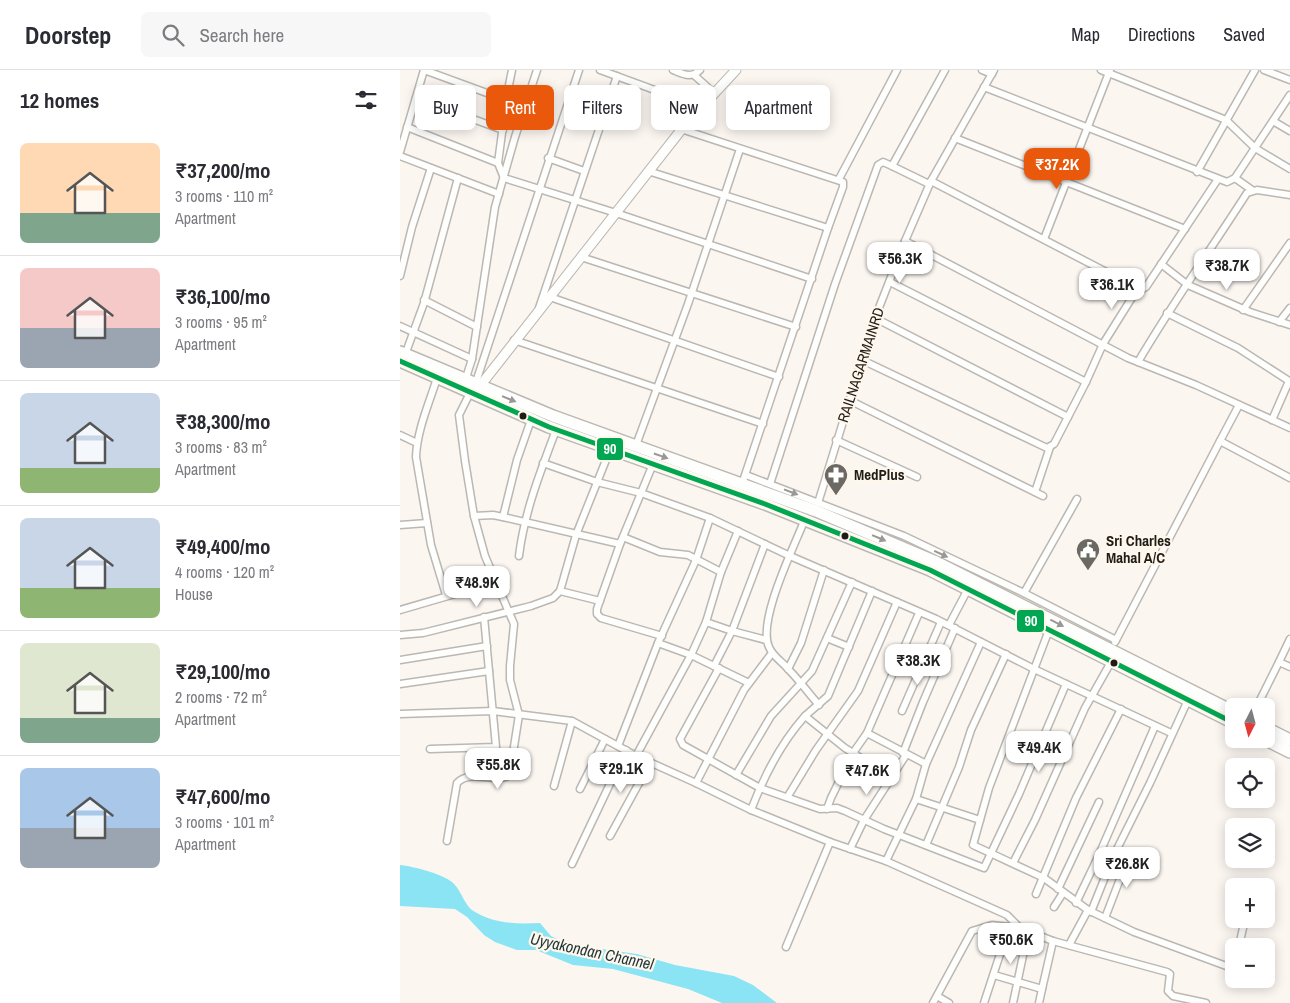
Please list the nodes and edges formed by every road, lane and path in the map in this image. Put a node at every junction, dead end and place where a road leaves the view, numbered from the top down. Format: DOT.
graph roads {
  1 [pos="424,70"];
  2 [pos="512,70"];
  3 [pos="538,70"];
  4 [pos="579,70"];
  5 [pos="600,70"];
  6 [pos="673,70"];
  7 [pos="736,70"];
  8 [pos="897,70"];
  9 [pos="945,70"];
  10 [pos="982,70"];
  11 [pos="1101,70"];
  12 [pos="1255,70"];
  13 [pos="1264,70"];
  14 [pos="697,72"];
  15 [pos="993,72"];
  16 [pos="1110,72"];
  17 [pos="617,76"];
  18 [pos="1289,78"];
  19 [pos="420,85"];
  20 [pos="509,85"];
  21 [pos="707,85"];
  22 [pos="984,88"];
  23 [pos="651,89"];
  24 [pos="716,92"];
  25 [pos="486,93"];
  26 [pos="1290,95"];
  27 [pos="415,101"];
  28 [pos="1226,120"];
  29 [pos="1273,121"];
  30 [pos="407,127"];
  31 [pos="1087,128"];
  32 [pos="503,130"];
  33 [pos="680,130"];
  34 [pos="684,130"];
  35 [pos="1290,131"];
  36 [pos="955,138"];
  37 [pos="740,148"];
  38 [pos="1255,148"];
  39 [pos="400,152"];
  40 [pos="400,156"];
  41 [pos="548,158"];
  42 [pos="498,163"];
  43 [pos="892,166"];
  44 [pos="431,168"];
  45 [pos="1290,169"];
  46 [pos="584,170"];
  47 [pos="648,171"];
  48 [pos="1197,172"];
  49 [pos="458,178"];
  50 [pos="504,178"];
  51 [pos="1235,178"];
  52 [pos="839,179"];
  53 [pos="1218,179"];
  54 [pos="1066,182"];
  55 [pos="930,183"];
  56 [pos="538,189"];
  57 [pos="1252,190"];
  58 [pos="499,194"];
  59 [pos="725,195"];
  60 [pos="1290,195"];
  61 [pos="575,200"];
  62 [pos="616,213"];
  63 [pos="828,228"];
  64 [pos="1185,229"];
  65 [pos="1044,239"];
  66 [pos="905,241"];
  67 [pos="1290,243"];
  68 [pos="708,244"];
  69 [pos="581,257"];
  70 [pos="1161,264"];
  71 [pos="400,276"];
  72 [pos="812,279"];
  73 [pos="890,282"];
  74 [pos="1188,286"];
  75 [pos="1138,288"];
  76 [pos="692,293"];
  77 [pos="550,297"];
  78 [pos="424,300"];
  79 [pos="1290,308"];
  80 [pos="1243,310"];
  81 [pos="538,312"];
  82 [pos="1167,313"];
  83 [pos="876,318"];
  84 [pos="1279,322"];
  85 [pos="1290,325"];
  86 [pos="400,326"];
  87 [pos="477,327"];
  88 [pos="796,327"];
  89 [pos="413,332"];
  90 [pos="514,340"];
  91 [pos="675,341"];
  92 [pos="1103,344"];
  93 [pos="402,356"];
  94 [pos="472,359"];
  95 [pos="862,360"];
  96 [pos="1138,362"];
  97 [pos="779,377"];
  98 [pos="438,378"];
  99 [pos="1289,380"];
  100 [pos="1086,382"];
  101 [pos="472,388"];
  102 [pos="657,388"];
  103 [pos="849,400"];
  104 [pos="1239,405"];
  105 [pos="1068,417"];
  106 [pos="531,420"];
  107 [pos="1272,420"];
  108 [pos="763,424"];
  109 [pos="1290,428"];
  110 [pos="556,430"];
  111 [pos="400,436"];
  112 [pos="836,440"];
  113 [pos="1220,441"];
  114 [pos="417,443"];
  115 [pos="1050,447"];
  116 [pos="635,448"];
  117 [pos="610,450"];
  118 [pos="543,463"];
  119 [pos="653,464"];
  120 [pos="916,477"];
  121 [pos="1290,478"];
  122 [pos="744,479"];
  123 [pos="597,482"];
  124 [pos="770,484"];
  125 [pos="1035,492"];
  126 [pos="641,493"];
  127 [pos="1043,496"];
  128 [pos="1077,499"];
  129 [pos="818,503"];
  130 [pos="474,516"];
  131 [pos="503,517"];
  132 [pos="710,518"];
  133 [pos="805,520"];
  134 [pos="526,522"];
  135 [pos="427,523"];
  136 [pos="400,524"];
  137 [pos="738,531"];
  138 [pos="576,535"];
  139 [pos="623,537"];
  140 [pos="620,544"];
  141 [pos="765,544"];
  142 [pos="519,556"];
  143 [pos="790,556"];
  144 [pos="696,560"];
  145 [pos="824,570"];
  146 [pos="721,572"];
  147 [pos="496,582"];
  148 [pos="852,582"];
  149 [pos="968,589"];
  150 [pos="560,591"];
  151 [pos="872,591"];
  152 [pos="1024,593"];
  153 [pos="446,595"];
  154 [pos="600,601"];
  155 [pos="897,602"];
  156 [pos="400,610"];
  157 [pos="509,611"];
  158 [pos="919,612"];
  159 [pos="484,618"];
  160 [pos="706,622"];
  161 [pos="941,622"];
  162 [pos="952,627"];
  163 [pos="1049,630"];
  164 [pos="732,631"];
  165 [pos="400,635"];
  166 [pos="662,636"];
  167 [pos="827,638"];
  168 [pos="1290,639"];
  169 [pos="766,640"];
  170 [pos="981,642"];
  171 [pos="658,643"];
  172 [pos="487,646"];
  173 [pos="850,646"];
  174 [pos="1113,651"];
  175 [pos="772,653"];
  176 [pos="1006,654"];
  177 [pos="691,655"];
  178 [pos="400,660"];
  179 [pos="1279,662"];
  180 [pos="716,667"];
  181 [pos="1290,667"];
  182 [pos="788,669"];
  183 [pos="1034,669"];
  184 [pos="489,671"];
  185 [pos="750,683"];
  186 [pos="400,684"];
  187 [pos="802,684"];
  188 [pos="1066,684"];
  189 [pos="1093,695"];
  190 [pos="1261,698"];
  191 [pos="1188,700"];
  192 [pos="819,706"];
  193 [pos="1225,707"];
  194 [pos="1121,709"];
  195 [pos="493,711"];
  196 [pos="902,711"];
  197 [pos="400,714"];
  198 [pos="518,715"];
  199 [pos="805,716"];
  200 [pos="1225,718"];
  201 [pos="572,721"];
  202 [pos="1155,726"];
  203 [pos="1275,732"];
  204 [pos="1172,733"];
  205 [pos="829,734"];
  206 [pos="867,734"];
  207 [pos="605,739"];
  208 [pos="1290,740"];
  209 [pos="1275,744"];
  210 [pos="618,746"];
  211 [pos="430,749"];
  212 [pos="626,750"];
  213 [pos="1290,752"];
  214 [pos="854,753"];
  215 [pos="904,754"];
  216 [pos="636,756"];
  217 [pos="707,758"];
  218 [pos="650,763"];
  219 [pos="926,764"];
  220 [pos="736,774"];
  221 [pos="891,777"];
  222 [pos="696,783"];
  223 [pos="554,786"];
  224 [pos="760,788"];
  225 [pos="580,789"];
  226 [pos="788,796"];
  227 [pos="916,799"];
  228 [pos="1099,802"];
  229 [pos="827,809"];
  230 [pos="941,809"];
  231 [pos="750,810"];
  232 [pos="864,820"];
  233 [pos="980,820"];
  234 [pos="898,834"];
  235 [pos="610,836"];
  236 [pos="447,841"];
  237 [pos="830,842"];
  238 [pos="926,845"];
  239 [pos="850,849"];
  240 [pos="990,852"];
  241 [pos="1130,853"];
  242 [pos="886,861"];
  243 [pos="1013,863"];
  244 [pos="572,864"];
  245 [pos="1044,878"];
  246 [pos="1061,891"];
  247 [pos="1036,894"];
  248 [pos="1076,903"];
  249 [pos="1054,907"];
  250 [pos="1090,911"];
  251 [pos="1105,918"];
  252 [pos="1020,928"];
  253 [pos="1028,932"];
  254 [pos="1053,941"];
  255 [pos="1003,945"];
  256 [pos="1069,945"];
  257 [pos="786,948"];
  258 [pos="1225,966"];
  259 [pos="994,975"];
  260 [pos="1018,981"];
  261 [pos="1042,989"];
  262 [pos="937,996"];
  263 [pos="933,1003"];
  264 [pos="949,1003"];
  265 [pos="984,1003"];
  266 [pos="1013,1003"];
  267 [pos="1039,1003"];
  268 [pos="1206,1003"];
  1 -- 19 [label="street"];
  1 -- 25 [label="street"];
  2 -- 20 [label="street"];
  3 -- 50 [label="street"];
  4 -- 41 [label="street"];
  5 -- 17 [label="street"];
  6 -- 14 [label="street"];
  7 -- 24 [label="street"];
  8 -- 52 [label="street"];
  9 -- 43 [label="street"];
  10 -- 15 [label="street"];
  11 -- 16 [label="street"];
  12 -- 28 [label="street"];
  13 -- 18 [label="street"];
  14 -- 21 [label="street"];
  15 -- 22 [label="street, RAILNAGARMAINRD"];
  16 -- 28 [label="street"];
  16 -- 31 [label="street"];
  17 -- 23 [label="street"];
  17 -- 46 [label="street"];
  22 -- 31 [label="street"];
  22 -- 36 [label="street, RAILNAGARMAINRD"];
  26 -- 29 [label="street"];
  27 -- 30 [label="street"];
  28 -- 38 [label="street"];
  28 -- 48 [label="street"];
  29 -- 35 [label="street"];
  29 -- 38 [label="street"];
  30 -- 39 [label="street"];
  30 -- 42 [label="street"];
  31 -- 48 [label="street"];
  31 -- 54 [label="street"];
  32 -- 42 [label="street"];
  33 -- 47 [label="street"];
  34 -- 37 [label="street"];
  36 -- 54 [label="street"];
  36 -- 55 [label="street, RAILNAGARMAINRD"];
  37 -- 52 [label="street"];
  37 -- 59 [label="street"];
  38 -- 45 [label="street"];
  38 -- 51 [label="street"];
  40 -- 44 [label="street"];
  41 -- 46 [label="street"];
  41 -- 56 [label="street"];
  42 -- 50 [label="street"];
  43 -- 55 [label="street"];
  43 -- 124 [label="street"];
  44 -- 49 [label="street"];
  44 -- 71 [label="street"];
  46 -- 61 [label="street"];
  47 -- 59 [label="street"];
  47 -- 62 [label="street"];
  48 -- 53 [label="street"];
  49 -- 58 [label="street"];
  49 -- 78 [label="street"];
  50 -- 56 [label="street"];
  50 -- 58 [label="street"];
  51 -- 53 [label="street"];
  51 -- 57 [label="street"];
  52 -- 63 [label="street"];
  53 -- 64 [label="street"];
  54 -- 64 [label="street"];
  54 -- 65 [label="street"];
  55 -- 65 [label="street"];
  55 -- 66 [label="street, RAILNAGARMAINRD"];
  56 -- 61 [label="street"];
  56 -- 101 [label="street"];
  57 -- 60 [label="street"];
  57 -- 74 [label="street"];
  58 -- 87 [label="street"];
  59 -- 63 [label="street"];
  59 -- 68 [label="street"];
  61 -- 62 [label="street"];
  61 -- 81 [label="street"];
  62 -- 68 [label="street"];
  62 -- 69 [label="street"];
  63 -- 72 [label="street"];
  64 -- 70 [label="street"];
  65 -- 75 [label="street"];
  66 -- 73 [label="street, RAILNAGARMAINRD"];
  66 -- 92 [label="street"];
  67 -- 80 [label="street"];
  68 -- 72 [label="street"];
  68 -- 76 [label="street"];
  69 -- 76 [label="street"];
  69 -- 77 [label="street"];
  70 -- 74 [label="street"];
  70 -- 75 [label="street"];
  72 -- 88 [label="street"];
  73 -- 83 [label="street, RAILNAGARMAINRD"];
  73 -- 100 [label="street"];
  74 -- 80 [label="street"];
  74 -- 82 [label="street"];
  75 -- 92 [label="street"];
  76 -- 88 [label="street"];
  76 -- 91 [label="street"];
  77 -- 81 [label="street"];
  77 -- 91 [label="street"];
  78 -- 87 [label="street"];
  78 -- 89 [label="street"];
  79 -- 84 [label="street"];
  80 -- 84 [label="street"];
  81 -- 90 [label="street"];
  82 -- 96 [label="street"];
  82 -- 99 [label="street"];
  83 -- 95 [label="street, RAILNAGARMAINRD"];
  83 -- 105 [label="street"];
  84 -- 85 [label="street"];
  86 -- 89 [label="street"];
  87 -- 94 [label="street"];
  88 -- 97 [label="street"];
  89 -- 93 [label="street"];
  89 -- 94 [label="street"];
  90 -- 101 [label="street"];
  90 -- 102 [label="street"];
  91 -- 97 [label="street"];
  91 -- 102 [label="street"];
  92 -- 96 [label="street"];
  92 -- 100 [label="street"];
  93 -- 98 [label="highway"];
  93 -- 101 [label="highway"];
  94 -- 101 [label="street"];
  95 -- 103 [label="street, RAILNAGARMAINRD"];
  95 -- 115 [label="street"];
  96 -- 104 [label="street"];
  97 -- 108 [label="street"];
  98 -- 101 [label="highway"];
  98 -- 114 [label="street"];
  99 -- 107 [label="street"];
  100 -- 105 [label="street"];
  101 -- 106 [label="highway"];
  101 -- 116 [label="highway, one-way"];
  101 -- 130 [label="street"];
  102 -- 108 [label="street"];
  102 -- 116 [label="street"];
  103 -- 112 [label="street, RAILNAGARMAINRD"];
  103 -- 125 [label="street"];
  104 -- 107 [label="street"];
  104 -- 113 [label="street"];
  105 -- 115 [label="street"];
  106 -- 110 [label="highway"];
  106 -- 131 [label="street"];
  107 -- 109 [label="street"];
  108 -- 122 [label="street"];
  110 -- 117 [label="highway"];
  110 -- 118 [label="street"];
  111 -- 114 [label="street"];
  112 -- 120 [label="street"];
  112 -- 129 [label="street, RAILNAGARMAINRD"];
  113 -- 121 [label="street"];
  113 -- 174 [label="street"];
  114 -- 135 [label="street"];
  115 -- 125 [label="street"];
  116 -- 122 [label="highway, one-way"];
  117 -- 119 [label="highway"];
  117 -- 123 [label="street"];
  118 -- 123 [label="street"];
  118 -- 134 [label="street"];
  119 -- 126 [label="street"];
  119 -- 133 [label="highway"];
  122 -- 124 [label="street"];
  122 -- 174 [label="highway, one-way"];
  123 -- 126 [label="street"];
  123 -- 138 [label="street"];
  124 -- 129 [label="street, one-way"];
  125 -- 127 [label="street"];
  126 -- 132 [label="street"];
  126 -- 139 [label="street"];
  128 -- 152 [label="street"];
  129 -- 152 [label="street, one-way"];
  130 -- 131 [label="street"];
  130 -- 147 [label="street"];
  131 -- 134 [label="street"];
  132 -- 137 [label="street"];
  132 -- 144 [label="street"];
  133 -- 143 [label="street"];
  133 -- 149 [label="highway"];
  134 -- 138 [label="street"];
  134 -- 142 [label="street"];
  135 -- 136 [label="street"];
  135 -- 153 [label="street"];
  137 -- 141 [label="street"];
  137 -- 146 [label="street"];
  138 -- 140 [label="street"];
  138 -- 150 [label="street"];
  139 -- 140 [label="street"];
  139 -- 144 [label="street"];
  140 -- 154 [label="street"];
  141 -- 143 [label="street"];
  141 -- 164 [label="street"];
  143 -- 145 [label="street"];
  143 -- 169 [label="street"];
  144 -- 146 [label="street"];
  144 -- 166 [label="street"];
  145 -- 148 [label="street"];
  145 -- 182 [label="street"];
  146 -- 160 [label="street"];
  147 -- 153 [label="street"];
  147 -- 157 [label="street"];
  148 -- 151 [label="street"];
  148 -- 167 [label="street"];
  149 -- 162 [label="street"];
  149 -- 163 [label="highway"];
  150 -- 154 [label="street"];
  150 -- 157 [label="street"];
  151 -- 155 [label="street"];
  151 -- 173 [label="street"];
  152 -- 174 [label="street"];
  153 -- 156 [label="street"];
  154 -- 166 [label="street"];
  155 -- 158 [label="street"];
  155 -- 205 [label="street"];
  157 -- 159 [label="street"];
  157 -- 198 [label="street"];
  158 -- 161 [label="street"];
  158 -- 206 [label="street"];
  159 -- 165 [label="street"];
  159 -- 172 [label="street"];
  160 -- 164 [label="street"];
  160 -- 177 [label="street"];
  161 -- 162 [label="street"];
  161 -- 196 [label="street"];
  162 -- 170 [label="street"];
  162 -- 215 [label="street"];
  163 -- 174 [label="highway"];
  163 -- 183 [label="street"];
  164 -- 169 [label="street"];
  164 -- 180 [label="street"];
  166 -- 171 [label="street"];
  167 -- 173 [label="street"];
  167 -- 187 [label="street"];
  168 -- 179 [label="street"];
  169 -- 175 [label="street"];
  170 -- 176 [label="street"];
  170 -- 219 [label="street"];
  171 -- 177 [label="street"];
  171 -- 210 [label="street"];
  172 -- 178 [label="street"];
  172 -- 184 [label="street"];
  173 -- 192 [label="street"];
  174 -- 189 [label="street"];
  174 -- 191 [label="highway"];
  174 -- 193 [label="highway"];
  175 -- 182 [label="street"];
  175 -- 185 [label="street"];
  176 -- 183 [label="street"];
  176 -- 230 [label="street"];
  177 -- 180 [label="street"];
  177 -- 216 [label="street"];
  179 -- 181 [label="street"];
  179 -- 190 [label="street"];
  180 -- 185 [label="street"];
  180 -- 217 [label="street"];
  182 -- 187 [label="street"];
  183 -- 188 [label="street"];
  183 -- 233 [label="street"];
  184 -- 186 [label="street"];
  184 -- 195 [label="street"];
  185 -- 217 [label="street"];
  187 -- 192 [label="street"];
  187 -- 220 [label="street"];
  188 -- 189 [label="street"];
  188 -- 240 [label="street"];
  189 -- 194 [label="street"];
  189 -- 243 [label="street"];
  191 -- 200 [label="highway"];
  191 -- 204 [label="street"];
  192 -- 199 [label="street"];
  194 -- 202 [label="street"];
  194 -- 245 [label="street"];
  195 -- 197 [label="street"];
  195 -- 198 [label="street"];
  195 -- 211 [label="street"];
  198 -- 201 [label="street"];
  198 -- 236 [label="street"];
  199 -- 205 [label="street"];
  199 -- 224 [label="street"];
  201 -- 207 [label="street"];
  201 -- 223 [label="street"];
  202 -- 204 [label="street"];
  202 -- 248 [label="street"];
  203 -- 208 [label="highway"];
  204 -- 250 [label="street"];
  205 -- 214 [label="street"];
  205 -- 226 [label="street"];
  206 -- 214 [label="street"];
  206 -- 215 [label="street"];
  207 -- 210 [label="street"];
  207 -- 225 [label="street"];
  209 -- 213 [label="highway"];
  210 -- 212 [label="street"];
  212 -- 216 [label="street"];
  212 -- 244 [label="street"];
  214 -- 221 [label="street"];
  214 -- 229 [label="street"];
  215 -- 219 [label="street"];
  215 -- 221 [label="street"];
  216 -- 218 [label="street"];
  217 -- 220 [label="street"];
  217 -- 222 [label="street"];
  218 -- 222 [label="street"];
  218 -- 235 [label="street"];
  219 -- 227 [label="street"];
  220 -- 224 [label="street"];
  221 -- 232 [label="street"];
  222 -- 231 [label="street"];
  224 -- 226 [label="street"];
  224 -- 231 [label="street"];
  226 -- 229 [label="street"];
  227 -- 230 [label="street"];
  227 -- 234 [label="street"];
  228 -- 246 [label="street"];
  229 -- 232 [label="street"];
  230 -- 233 [label="street"];
  230 -- 238 [label="street"];
  231 -- 237 [label="street"];
  232 -- 234 [label="street"];
  232 -- 239 [label="street"];
  233 -- 240 [label="street"];
  234 -- 238 [label="street"];
  234 -- 242 [label="street"];
  237 -- 239 [label="street"];
  237 -- 257 [label="street"];
  238 -- 240 [label="street"];
  239 -- 242 [label="street"];
  240 -- 243 [label="street"];
  241 -- 251 [label="street"];
  242 -- 252 [label="street"];
  243 -- 245 [label="street"];
  245 -- 246 [label="street"];
  245 -- 247 [label="street"];
  246 -- 248 [label="street"];
  246 -- 249 [label="street"];
  248 -- 250 [label="street"];
  250 -- 251 [label="street"];
  250 -- 256 [label="street"];
  251 -- 258 [label="street"];
  252 -- 253 [label="street"];
  252 -- 262 [label="street"];
  253 -- 254 [label="street"];
  253 -- 260 [label="street"];
  254 -- 256 [label="street"];
  254 -- 261 [label="street"];
  255 -- 259 [label="street"];
  256 -- 268 [label="street"];
  259 -- 260 [label="street"];
  259 -- 265 [label="street"];
  260 -- 261 [label="street"];
  260 -- 266 [label="street"];
  261 -- 267 [label="street"];
  262 -- 263 [label="street"];
  262 -- 264 [label="street"];
}
